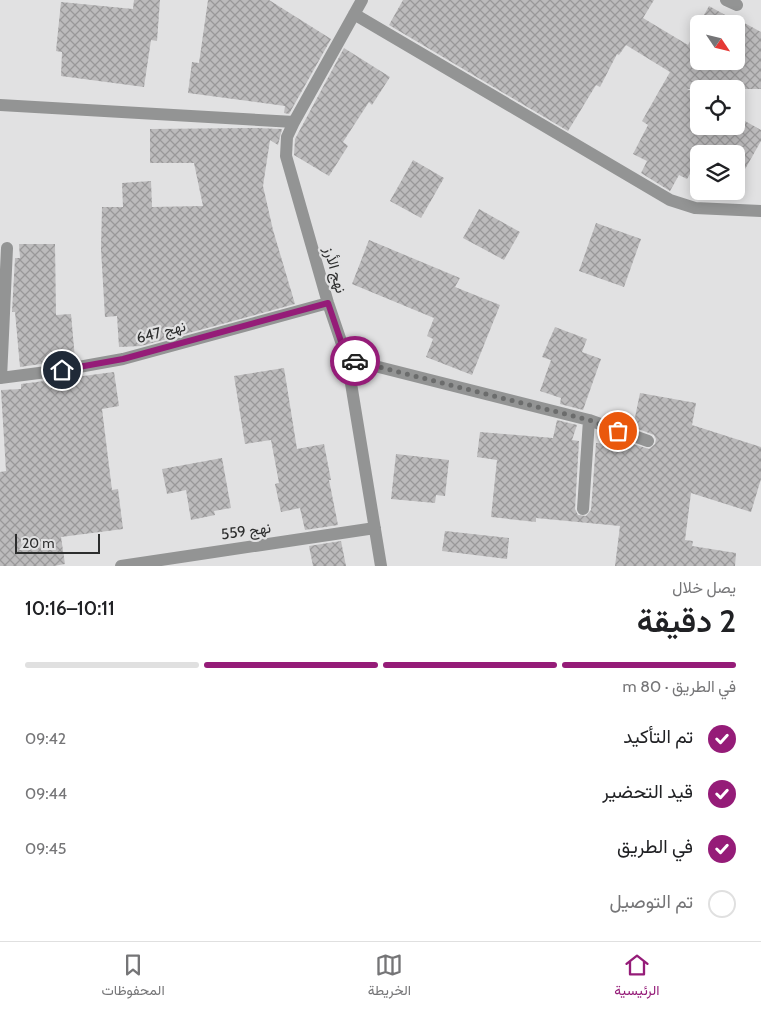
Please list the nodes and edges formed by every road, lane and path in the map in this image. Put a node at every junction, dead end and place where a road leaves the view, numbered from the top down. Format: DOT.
graph roads {
  1 [pos="362,0"];
  2 [pos="354,14"];
  3 [pos="0,105"];
  4 [pos="294,122"];
  5 [pos="761,211"];
  6 [pos="7,248"];
  7 [pos="328,303"];
  8 [pos="347,359"];
  9 [pos="1,378"];
  10 [pos="589,420"];
  11 [pos="648,441"];
  12 [pos="583,509"];
  13 [pos="376,528"];
  14 [pos="121,566"];
  15 [pos="382,566"];
  1 -- 2 [label="street, نهج الأرز"];
  2 -- 4 [label="street, نهج الأرز"];
  2 -- 5 [label="street"];
  3 -- 4 [label="street"];
  4 -- 7 [label="street, نهج الأرز"];
  6 -- 9 [label="street"];
  7 -- 8 [label="street, نهج الأرز"];
  7 -- 9 [label="street, نهج 647"];
  8 -- 10 [label="street"];
  8 -- 13 [label="street, نهج الأرز"];
  10 -- 11 [label="street"];
  10 -- 12 [label="street"];
  13 -- 14 [label="street, نهج 559"];
  13 -- 15 [label="street, نهج الأرز"];
}
